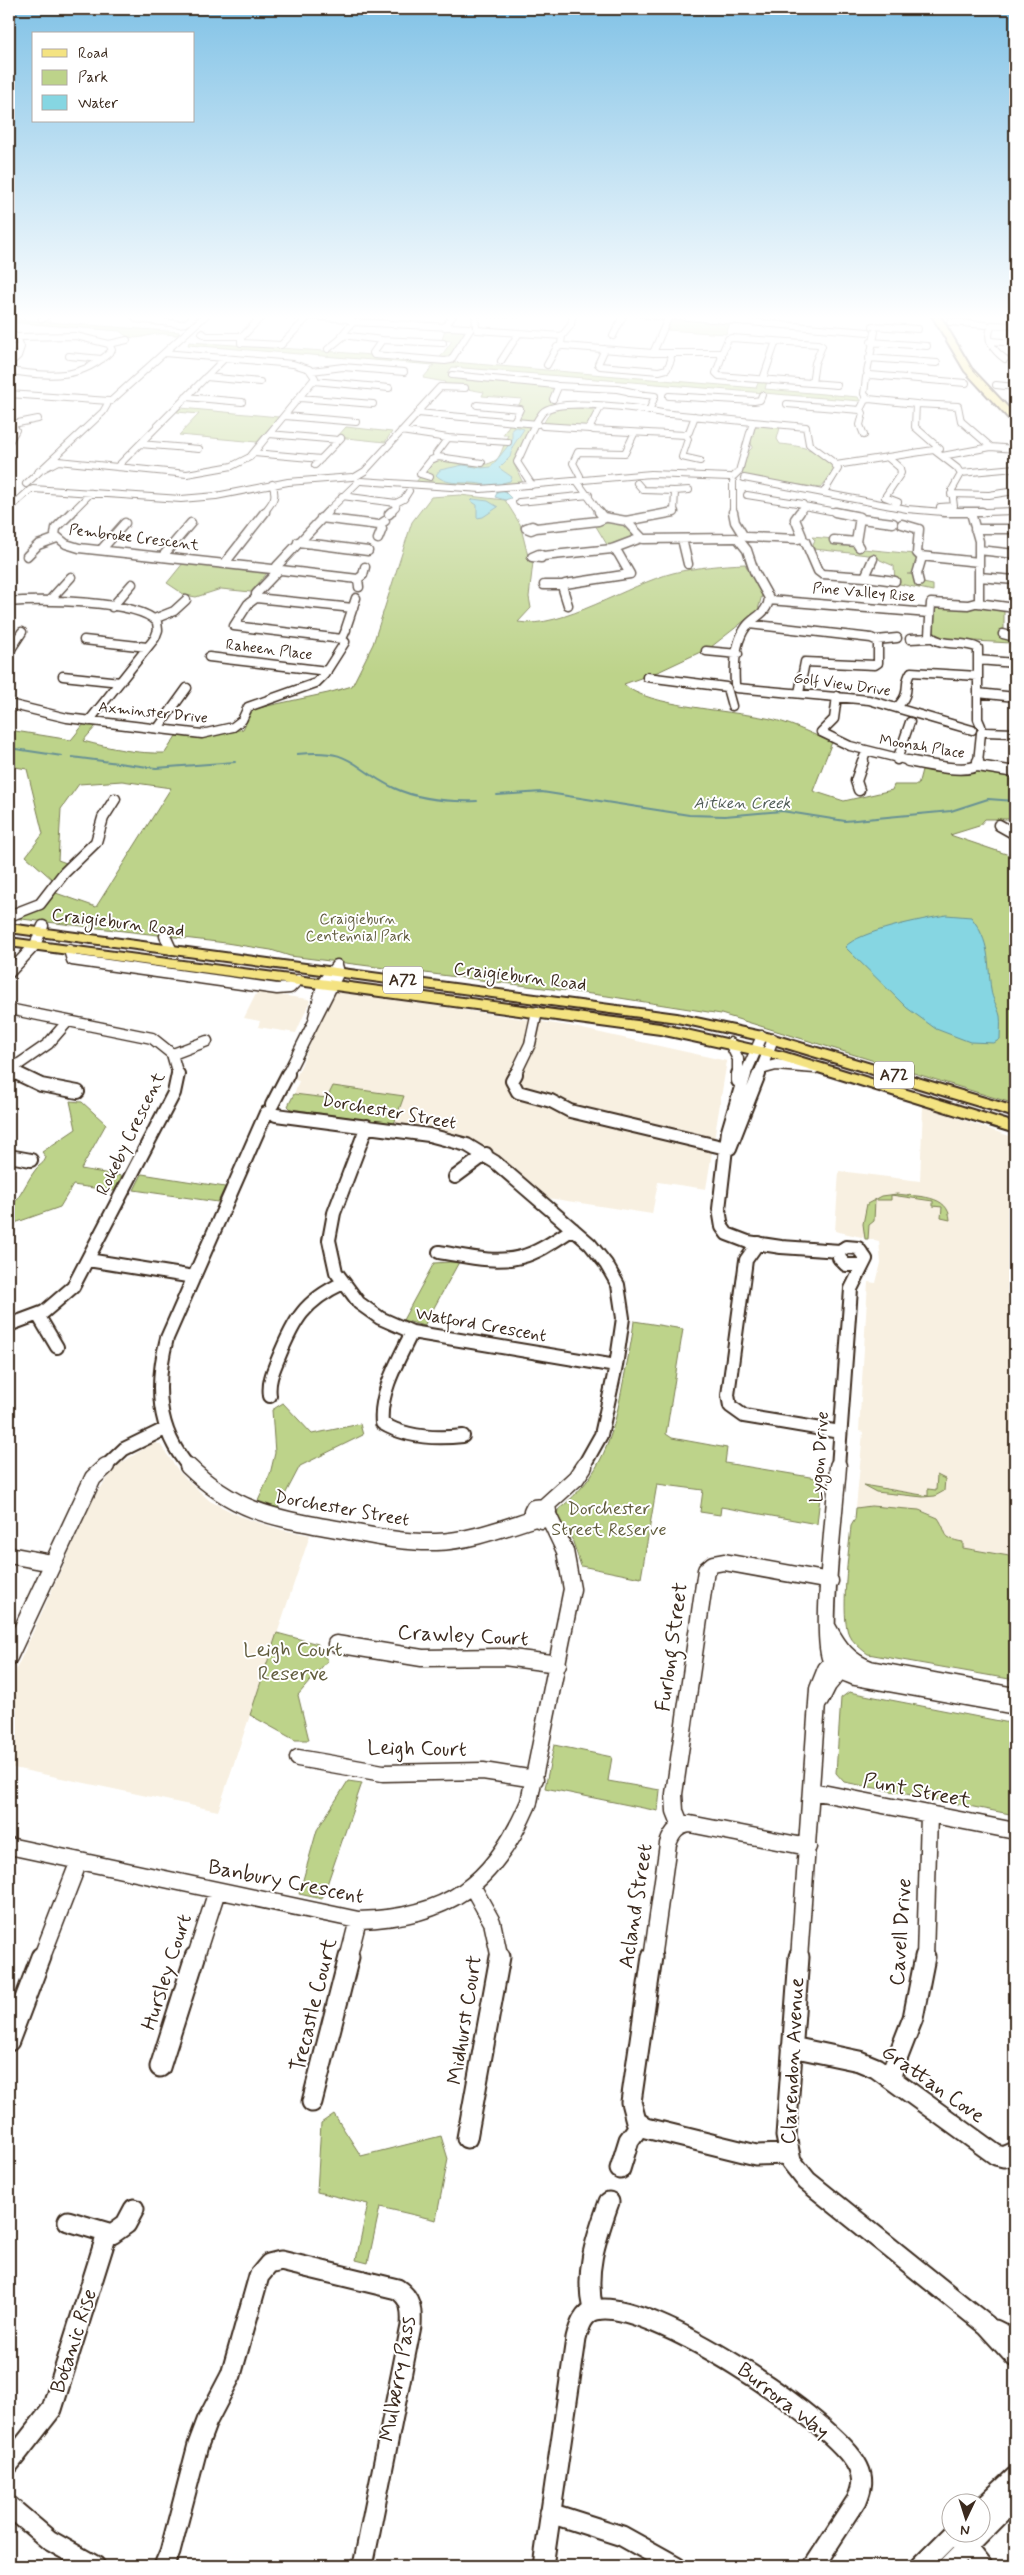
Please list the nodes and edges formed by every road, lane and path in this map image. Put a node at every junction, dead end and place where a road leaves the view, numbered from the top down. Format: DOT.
graph roads {
  1 [pos="79,434"];
  2 [pos="83,434"];
  3 [pos="150,434"];
  4 [pos="269,434"];
  5 [pos="271,434"];
  6 [pos="398,434"];
  7 [pos="417,434"];
  8 [pos="535,434"];
  9 [pos="634,434"];
  10 [pos="643,434"];
  11 [pos="750,434"];
  12 [pos="806,434"];
  13 [pos="925,434"];
  14 [pos="976,434"];
  15 [pos="685,435"];
  16 [pos="448,438"];
  17 [pos="505,440"];
  18 [pos="140,444"];
  19 [pos="991,447"];
  20 [pos="1015,448"];
  21 [pos="199,450"];
  22 [pos="935,451"];
  23 [pos="254,453"];
  24 [pos="942,456"];
  25 [pos="438,457"];
  26 [pos="887,458"];
  27 [pos="700,461"];
  28 [pos="57,463"];
  29 [pos="482,463"];
  30 [pos="836,465"];
  31 [pos="118,467"];
  32 [pos="634,468"];
  33 [pos="1015,468"];
  34 [pos="624,469"];
  35 [pos="40,471"];
  36 [pos="961,473"];
  37 [pos="430,477"];
  38 [pos="357,479"];
  39 [pos="580,479"];
  40 [pos="737,479"];
  41 [pos="637,483"];
  42 [pos="272,484"];
  43 [pos="529,486"];
  44 [pos="31,487"];
  45 [pos="643,490"];
  46 [pos="688,490"];
  47 [pos="409,491"];
  48 [pos="674,491"];
  49 [pos="1015,491"];
  50 [pos="632,492"];
  51 [pos="821,493"];
  52 [pos="588,494"];
  53 [pos="952,494"];
  54 [pos="88,495"];
  55 [pos="747,495"];
  56 [pos="342,496"];
  57 [pos="9,501"];
  58 [pos="520,502"];
  59 [pos="396,503"];
  60 [pos="804,506"];
  61 [pos="816,507"];
  62 [pos="9,508"];
  63 [pos="1015,510"];
  64 [pos="968,513"];
  65 [pos="321,518"];
  66 [pos="605,518"];
  67 [pos="861,519"];
  68 [pos="626,521"];
  69 [pos="125,523"];
  70 [pos="191,523"];
  71 [pos="893,523"];
  72 [pos="902,524"];
  73 [pos="379,525"];
  74 [pos="927,527"];
  75 [pos="974,527"];
  76 [pos="536,528"];
  77 [pos="919,528"];
  78 [pos="1015,529"];
  79 [pos="741,537"];
  80 [pos="57,538"];
  81 [pos="644,539"];
  82 [pos="682,539"];
  83 [pos="802,539"];
  84 [pos="834,540"];
  85 [pos="298,542"];
  86 [pos="100,550"];
  87 [pos="614,550"];
  88 [pos="979,550"];
  89 [pos="368,551"];
  90 [pos="1015,554"];
  91 [pos="27,556"];
  92 [pos="162,556"];
  93 [pos="542,556"];
  94 [pos="922,557"];
  95 [pos="873,559"];
  96 [pos="979,562"];
  97 [pos="225,563"];
  98 [pos="688,564"];
  99 [pos="277,569"];
  100 [pos="908,574"];
  101 [pos="72,577"];
  102 [pos="866,577"];
  103 [pos="979,577"];
  104 [pos="358,579"];
  105 [pos="1015,580"];
  106 [pos="895,581"];
  107 [pos="132,584"];
  108 [pos="544,585"];
  109 [pos="564,585"];
  110 [pos="256,598"];
  111 [pos="769,598"];
  112 [pos="50,600"];
  113 [pos="186,600"];
  114 [pos="9,602"];
  115 [pos="978,603"];
  116 [pos="568,605"];
  117 [pos="112,607"];
  118 [pos="353,608"];
  119 [pos="1015,608"];
  120 [pos="930,613"];
  121 [pos="154,619"];
  122 [pos="749,624"];
  123 [pos="22,632"];
  124 [pos="1003,634"];
  125 [pos="1015,637"];
  126 [pos="897,638"];
  127 [pos="930,638"];
  128 [pos="342,639"];
  129 [pos="910,639"];
  130 [pos="84,640"];
  131 [pos="877,640"];
  132 [pos="147,647"];
  133 [pos="706,651"];
  134 [pos="9,652"];
  135 [pos="738,654"];
  136 [pos="208,657"];
  137 [pos="1015,659"];
  138 [pos="978,660"];
  139 [pos="1015,663"];
  140 [pos="327,670"];
  141 [pos="63,676"];
  142 [pos="978,676"];
  143 [pos="647,677"];
  144 [pos="120,682"];
  145 [pos="731,686"];
  146 [pos="196,690"];
  147 [pos="799,693"];
  148 [pos="978,694"];
  149 [pos="837,696"];
  150 [pos="1015,697"];
  151 [pos="9,704"];
  152 [pos="732,706"];
  153 [pos="897,707"];
  154 [pos="89,721"];
  155 [pos="910,722"];
  156 [pos="158,728"];
  157 [pos="978,729"];
  158 [pos="1015,733"];
  159 [pos="866,752"];
  160 [pos="897,760"];
  161 [pos="978,766"];
  162 [pos="1015,772"];
  163 [pos="858,790"];
  164 [pos="115,799"];
  165 [pos="999,825"];
  166 [pos="1015,834"];
  167 [pos="9,916"];
  168 [pos="9,928"];
  169 [pos="39,932"];
  170 [pos="165,936"];
  171 [pos="18,944"];
  172 [pos="171,949"];
  173 [pos="9,969"];
  174 [pos="9,973"];
  175 [pos="331,977"];
  176 [pos="9,1009"];
  177 [pos="537,1012"];
  178 [pos="68,1021"];
  179 [pos="207,1041"];
  180 [pos="730,1043"];
  181 [pos="765,1044"];
  182 [pos="173,1054"];
  183 [pos="761,1069"];
  184 [pos="831,1070"];
  185 [pos="10,1071"];
  186 [pos="78,1092"];
  187 [pos="274,1111"];
  188 [pos="1015,1112"];
  189 [pos="729,1123"];
  190 [pos="367,1126"];
  191 [pos="1015,1128"];
  192 [pos="726,1148"];
  193 [pos="486,1154"];
  194 [pos="9,1156"];
  195 [pos="31,1160"];
  196 [pos="726,1160"];
  197 [pos="455,1177"];
  198 [pos="572,1229"];
  199 [pos="740,1240"];
  200 [pos="758,1243"];
  201 [pos="439,1252"];
  202 [pos="841,1258"];
  203 [pos="88,1260"];
  204 [pos="746,1260"];
  205 [pos="862,1265"];
  206 [pos="194,1277"];
  207 [pos="343,1284"];
  208 [pos="851,1289"];
  209 [pos="38,1316"];
  210 [pos="9,1326"];
  211 [pos="412,1332"];
  212 [pos="58,1347"];
  213 [pos="616,1366"];
  214 [pos="270,1396"];
  215 [pos="165,1429"];
  216 [pos="840,1432"];
  217 [pos="463,1436"];
  218 [pos="542,1514"];
  219 [pos="9,1555"];
  220 [pos="52,1563"];
  221 [pos="830,1581"];
  222 [pos="336,1644"];
  223 [pos="9,1658"];
  224 [pos="840,1661"];
  225 [pos="558,1664"];
  226 [pos="1015,1696"];
  227 [pos="1015,1706"];
  228 [pos="298,1758"];
  229 [pos="535,1779"];
  230 [pos="812,1791"];
  231 [pos="928,1814"];
  232 [pos="681,1826"];
  233 [pos="1015,1831"];
  234 [pos="9,1846"];
  235 [pos="808,1847"];
  236 [pos="79,1860"];
  237 [pos="472,1886"];
  238 [pos="217,1891"];
  239 [pos="358,1920"];
  240 [pos="13,2020"];
  241 [pos="9,2041"];
  242 [pos="792,2047"];
  243 [pos="160,2067"];
  244 [pos="890,2077"];
  245 [pos="312,2102"];
  246 [pos="640,2125"];
  247 [pos="467,2138"];
  248 [pos="1015,2152"];
  249 [pos="787,2154"];
  250 [pos="620,2169"];
  251 [pos="609,2202"];
  252 [pos="134,2209"];
  253 [pos="68,2221"];
  254 [pos="107,2234"];
  255 [pos="593,2310"];
  256 [pos="986,2325"];
  257 [pos="1015,2340"];
  258 [pos="1015,2357"];
  259 [pos="26,2441"];
  260 [pos="9,2455"];
  261 [pos="9,2464"];
  262 [pos="1015,2477"];
  263 [pos="992,2499"];
  264 [pos="1015,2499"];
  265 [pos="550,2513"];
  266 [pos="13,2514"];
  267 [pos="992,2515"];
  268 [pos="954,2542"];
  269 [pos="958,2542"];
  270 [pos="962,2542"];
  271 [pos="95,2566"];
  272 [pos="164,2566"];
  273 [pos="362,2566"];
  274 [pos="543,2566"];
  275 [pos="676,2566"];
  276 [pos="814,2566"];
  277 [pos="921,2566"];
  278 [pos="949,2566"];
  279 [pos="982,2566"];
  1 -- 35 [label="street"];
  2 -- 28 [label="street"];
  3 -- 18 [label="street"];
  4 -- 23 [label="street"];
  5 -- 23 [label="street"];
  6 -- 38 [label="street"];
  7 -- 16 [label="street"];
  8 -- 43 [label="street"];
  9 -- 39 [label="street"];
  10 -- 15 [label="street"];
  11 -- 40 [label="street"];
  12 -- 30 [label="street"];
  13 -- 22 [label="street"];
  14 -- 19 [label="street"];
  15 -- 27 [label="street"];
  16 -- 17 [label="street"];
  16 -- 25 [label="street"];
  18 -- 21 [label="street"];
  18 -- 31 [label="street"];
  19 -- 20 [label="street"];
  19 -- 24 [label="street"];
  22 -- 24 [label="street"];
  22 -- 26 [label="street"];
  23 -- 31 [label="street"];
  24 -- 36 [label="street"];
  25 -- 29 [label="street"];
  25 -- 37 [label="street"];
  26 -- 30 [label="street"];
  26 -- 53 [label="street"];
  28 -- 31 [label="street"];
  28 -- 35 [label="street"];
  28 -- 44 [label="street"];
  30 -- 51 [label="street"];
  32 -- 34 [label="street"];
  33 -- 36 [label="street"];
  35 -- 44 [label="street"];
  36 -- 53 [label="street"];
  38 -- 42 [label="street"];
  38 -- 43 [label="street"];
  38 -- 56 [label="street"];
  39 -- 40 [label="street"];
  39 -- 43 [label="street"];
  39 -- 52 [label="street"];
  40 -- 51 [label="street"];
  40 -- 79 [label="street"];
  41 -- 45 [label="street"];
  42 -- 54 [label="street"];
  42 -- 97 [label="street"];
  44 -- 54 [label="street"];
  44 -- 57 [label="street"];
  44 -- 62 [label="street"];
  45 -- 48 [label="street"];
  45 -- 50 [label="street"];
  46 -- 48 [label="street"];
  47 -- 59 [label="street"];
  48 -- 68 [label="street"];
  49 -- 53 [label="street"];
  51 -- 61 [label="street"];
  51 -- 64 [label="street"];
  52 -- 58 [label="street"];
  52 -- 66 [label="street"];
  54 -- 80 [label="street, Pembroke Crescent"];
  55 -- 60 [label="street"];
  56 -- 59 [label="street"];
  56 -- 65 [label="street"];
  59 -- 73 [label="street"];
  60 -- 61 [label="street"];
  60 -- 83 [label="street"];
  61 -- 67 [label="street"];
  63 -- 64 [label="street"];
  64 -- 75 [label="street"];
  65 -- 73 [label="street"];
  65 -- 85 [label="street"];
  66 -- 68 [label="street"];
  66 -- 76 [label="street"];
  67 -- 71 [label="street"];
  67 -- 84 [label="street"];
  68 -- 81 [label="street"];
  69 -- 86 [label="street"];
  70 -- 92 [label="street"];
  72 -- 77 [label="street"];
  73 -- 89 [label="street"];
  74 -- 77 [label="street"];
  75 -- 78 [label="street"];
  75 -- 88 [label="street"];
  77 -- 94 [label="street"];
  79 -- 82 [label="street"];
  79 -- 83 [label="street"];
  79 -- 111 [label="street"];
  80 -- 86 [label="street, Pembroke Crescent"];
  80 -- 91 [label="street"];
  81 -- 82 [label="street"];
  81 -- 87 [label="street"];
  82 -- 98 [label="street"];
  83 -- 102 [label="street"];
  85 -- 89 [label="street"];
  85 -- 99 [label="street"];
  86 -- 92 [label="street, Pembroke Crescent"];
  87 -- 93 [label="street"];
  87 -- 109 [label="street"];
  88 -- 90 [label="street"];
  88 -- 96 [label="street"];
  89 -- 104 [label="street"];
  92 -- 97 [label="street, Pembroke Crescent"];
  94 -- 96 [label="street"];
  94 -- 100 [label="street"];
  95 -- 102 [label="street"];
  96 -- 103 [label="street"];
  97 -- 99 [label="street, Pembroke Crescent"];
  99 -- 104 [label="street, Pembroke Crescent"];
  99 -- 110 [label="street"];
  101 -- 112 [label="street"];
  102 -- 106 [label="street"];
  103 -- 105 [label="street"];
  103 -- 115 [label="street"];
  104 -- 118 [label="street, Axminster Drive"];
  107 -- 117 [label="street"];
  108 -- 109 [label="street"];
  109 -- 116 [label="street"];
  110 -- 118 [label="street"];
  110 -- 128 [label="street"];
  111 -- 120 [label="street, Pine Valley Rise"];
  111 -- 122 [label="street"];
  112 -- 114 [label="street"];
  112 -- 117 [label="street"];
  113 -- 121 [label="street"];
  115 -- 119 [label="street"];
  115 -- 120 [label="street"];
  117 -- 121 [label="street"];
  118 -- 128 [label="street, Axminster Drive"];
  120 -- 127 [label="street"];
  121 -- 132 [label="street"];
  122 -- 131 [label="street"];
  122 -- 135 [label="street"];
  123 -- 134 [label="street"];
  124 -- 125 [label="street"];
  125 -- 137 [label="street"];
  126 -- 131 [label="street"];
  127 -- 129 [label="street"];
  127 -- 138 [label="street"];
  128 -- 140 [label="street, Axminster Drive"];
  130 -- 132 [label="street"];
  131 -- 147 [label="street"];
  132 -- 144 [label="street"];
  133 -- 135 [label="street"];
  135 -- 145 [label="street"];
  136 -- 140 [label="street, Raheen Place"];
  138 -- 139 [label="street"];
  138 -- 142 [label="street, Moonah Place"];
  140 -- 156 [label="street, Axminster Drive"];
  141 -- 144 [label="street"];
  142 -- 148 [label="street, Moonah Place"];
  142 -- 153 [label="street"];
  143 -- 145 [label="street, Golf View Drive"];
  144 -- 154 [label="street"];
  145 -- 147 [label="street, Golf View Drive"];
  145 -- 152 [label="street"];
  146 -- 156 [label="street"];
  147 -- 149 [label="street, Golf View Drive"];
  148 -- 150 [label="street"];
  148 -- 157 [label="street, Moonah Place"];
  149 -- 153 [label="street, Golf View Drive"];
  149 -- 159 [label="street, Moonah Place"];
  151 -- 154 [label="street, Axminster Drive"];
  153 -- 157 [label="street, Golf View Drive"];
  154 -- 156 [label="street, Axminster Drive"];
  155 -- 160 [label="street"];
  157 -- 158 [label="street, Golf View Drive"];
  157 -- 161 [label="street, Moonah Place"];
  159 -- 160 [label="street, Moonah Place"];
  159 -- 163 [label="street"];
  160 -- 161 [label="street, Moonah Place"];
  161 -- 162 [label="street"];
  164 -- 167 [label="street"];
  165 -- 166 [label="street"];
  168 -- 169 [label="main road, Craigieburn Road / A72"];
  169 -- 171 [label="street"];
  169 -- 172 [label="main road, Craigieburn Road / A72"];
  170 -- 172 [label="street"];
  171 -- 173 [label="street"];
  171 -- 174 [label="street"];
  171 -- 175 [label="main road, Craigieburn Road / A72"];
  172 -- 175 [label="main road, Craigieburn Road / A72"];
  175 -- 177 [label="main road, Craigieburn Road / A72"];
  175 -- 181 [label="main road, Craigieburn Road / A72"];
  175 -- 187 [label="street"];
  176 -- 178 [label="street, Rokeby Crescent"];
  177 -- 180 [label="main road, Craigieburn Road / A72"];
  177 -- 192 [label="street"];
  178 -- 182 [label="street, Rokeby Crescent"];
  178 -- 185 [label="street"];
  179 -- 182 [label="street"];
  180 -- 181 [label="main road, Craigieburn Road / A72"];
  180 -- 189 [label="street"];
  181 -- 183 [label="street"];
  181 -- 184 [label="main road, Craigieburn Road / A72"];
  181 -- 188 [label="main road, Craigieburn Road / A72"];
  181 -- 189 [label="street"];
  182 -- 203 [label="street, Rokeby Crescent"];
  183 -- 184 [label="street"];
  183 -- 196 [label="street"];
  184 -- 191 [label="main road, Craigieburn Road / A72"];
  185 -- 186 [label="street"];
  187 -- 190 [label="street, Dorchester Street"];
  187 -- 206 [label="street, Dorchester Street"];
  189 -- 192 [label="street"];
  190 -- 193 [label="street, Dorchester Street"];
  190 -- 207 [label="street, Watford Crescent"];
  192 -- 196 [label="street"];
  193 -- 197 [label="street"];
  193 -- 198 [label="street, Dorchester Street"];
  194 -- 195 [label="street"];
  196 -- 199 [label="street"];
  198 -- 201 [label="street"];
  198 -- 213 [label="street, Dorchester Street"];
  199 -- 200 [label="street"];
  199 -- 204 [label="street"];
  200 -- 202 [label="street"];
  200 -- 204 [label="street"];
  202 -- 205 [label="street"];
  202 -- 205 [label="street"];
  202 -- 208 [label="street, Lygon Drive"];
  203 -- 206 [label="street"];
  203 -- 209 [label="street, Rokeby Crescent"];
  204 -- 216 [label="street"];
  205 -- 208 [label="street, Lygon Drive"];
  206 -- 215 [label="street, Dorchester Street"];
  207 -- 211 [label="street, Watford Crescent"];
  207 -- 214 [label="street"];
  208 -- 216 [label="street, Lygon Drive"];
  209 -- 210 [label="street, Rokeby Crescent"];
  209 -- 212 [label="street"];
  211 -- 213 [label="street, Watford Crescent"];
  211 -- 217 [label="street"];
  213 -- 218 [label="street, Dorchester Street"];
  215 -- 218 [label="street, Dorchester Street"];
  215 -- 220 [label="street"];
  216 -- 221 [label="street, Lygon Drive"];
  218 -- 225 [label="street, Banbury Crescent"];
  219 -- 220 [label="street"];
  220 -- 223 [label="street"];
  221 -- 224 [label="street, Lygon Drive"];
  221 -- 232 [label="street, Furlong Street"];
  222 -- 225 [label="street, Crawley Court"];
  224 -- 226 [label="street"];
  224 -- 227 [label="street"];
  224 -- 230 [label="street, Clarendon Avenue"];
  225 -- 229 [label="street, Banbury Crescent"];
  228 -- 229 [label="street, Leigh Court"];
  229 -- 237 [label="street, Banbury Crescent"];
  230 -- 231 [label="street, Punt Street"];
  230 -- 235 [label="street, Clarendon Avenue"];
  231 -- 233 [label="street, Punt Street"];
  231 -- 244 [label="street, Cavell Drive"];
  232 -- 235 [label="street"];
  232 -- 246 [label="street, Acland Street"];
  234 -- 236 [label="street, Banbury Crescent"];
  235 -- 242 [label="street, Clarendon Avenue"];
  236 -- 238 [label="street, Banbury Crescent"];
  236 -- 240 [label="street"];
  237 -- 239 [label="street, Banbury Crescent"];
  237 -- 247 [label="street, Midhurst Court"];
  238 -- 239 [label="street, Banbury Crescent"];
  238 -- 243 [label="street, Hursley Court"];
  239 -- 245 [label="street, Trecastle Court"];
  240 -- 241 [label="street"];
  242 -- 244 [label="street, Grattan Cove"];
  242 -- 249 [label="street, Clarendon Avenue"];
  244 -- 248 [label="street, Grattan Cove"];
  246 -- 249 [label="street"];
  246 -- 250 [label="street"];
  249 -- 256 [label="street, Clarendon Avenue"];
  251 -- 255 [label="street"];
  252 -- 254 [label="street"];
  253 -- 254 [label="street"];
  254 -- 259 [label="street, Botanic Rise"];
  255 -- 265 [label="street"];
  255 -- 276 [label="street, Burrora Way"];
  256 -- 257 [label="street, Clarendon Avenue"];
  256 -- 258 [label="street, Clarendon Avenue"];
  259 -- 260 [label="street, Botanic Rise"];
  259 -- 261 [label="street, Botanic Rise"];
  262 -- 263 [label="street"];
  264 -- 267 [label="street"];
  265 -- 274 [label="street"];
  265 -- 275 [label="street"];
  266 -- 271 [label="street"];
  268 -- 277 [label="street"];
  269 -- 278 [label="street"];
  270 -- 279 [label="street"];
  272 -- 273 [label="street, Mulberry Pass"];
}
